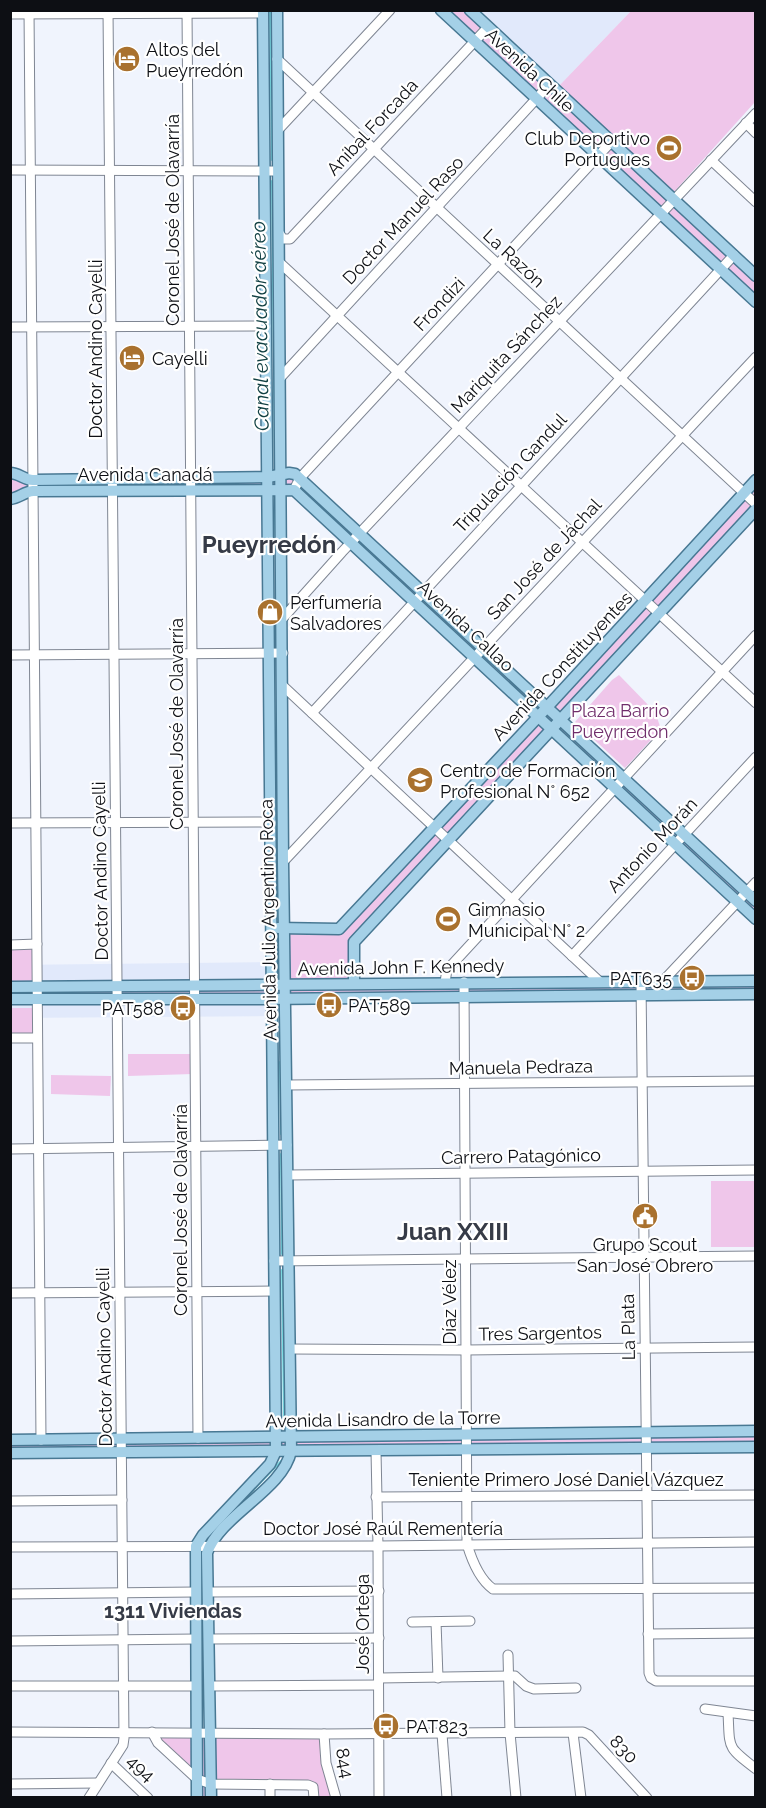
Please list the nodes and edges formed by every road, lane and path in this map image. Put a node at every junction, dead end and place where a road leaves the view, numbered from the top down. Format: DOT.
graph roads {
  1 [pos="277,10"];
  2 [pos="390,10"];
  3 [pos="441,10"];
  4 [pos="470,10"];
  5 [pos="29,12"];
  6 [pos="108,12"];
  7 [pos="187,12"];
  8 [pos="263,12"];
  9 [pos="10,14"];
  10 [pos="488,27"];
  11 [pos="475,41"];
  12 [pos="277,59"];
  13 [pos="549,85"];
  14 [pos="314,93"];
  15 [pos="537,99"];
  16 [pos="756,113"];
  17 [pos="746,123"];
  18 [pos="278,130"];
  19 [pos="756,133"];
  20 [pos="611,142"];
  21 [pos="374,149"];
  22 [pos="598,156"];
  23 [pos="711,160"];
  24 [pos="30,170"];
  25 [pos="110,170"];
  26 [pos="189,170"];
  27 [pos="265,170"];
  28 [pos="10,171"];
  29 [pos="278,171"];
  30 [pos="673,200"];
  31 [pos="756,202"];
  32 [pos="436,208"];
  33 [pos="660,214"];
  34 [pos="279,233"];
  35 [pos="734,255"];
  36 [pos="279,262"];
  37 [pos="497,264"];
  38 [pos="721,269"];
  39 [pos="756,276"];
  40 [pos="756,302"];
  41 [pos="338,316"];
  42 [pos="559,322"];
  43 [pos="266,326"];
  44 [pos="10,327"];
  45 [pos="32,327"];
  46 [pos="111,327"];
  47 [pos="190,327"];
  48 [pos="756,357"];
  49 [pos="398,372"];
  50 [pos="280,378"];
  51 [pos="620,379"];
  52 [pos="458,429"];
  53 [pos="682,436"];
  54 [pos="10,473"];
  55 [pos="281,475"];
  56 [pos="268,477"];
  57 [pos="191,478"];
  58 [pos="300,478"];
  59 [pos="112,479"];
  60 [pos="756,480"];
  61 [pos="33,485"];
  62 [pos="521,486"];
  63 [pos="281,489"];
  64 [pos="191,490"];
  65 [pos="268,490"];
  66 [pos="294,490"];
  67 [pos="113,491"];
  68 [pos="744,493"];
  69 [pos="10,499"];
  70 [pos="756,504"];
  71 [pos="756,509"];
  72 [pos="355,538"];
  73 [pos="582,542"];
  74 [pos="423,591"];
  75 [pos="414,600"];
  76 [pos="645,601"];
  77 [pos="658,613"];
  78 [pos="282,619"];
  79 [pos="756,635"];
  80 [pos="484,648"];
  81 [pos="269,653"];
  82 [pos="283,653"];
  83 [pos="114,654"];
  84 [pos="192,654"];
  85 [pos="10,655"];
  86 [pos="34,655"];
  87 [pos="475,657"];
  88 [pos="721,672"];
  89 [pos="283,686"];
  90 [pos="756,704"];
  91 [pos="547,707"];
  92 [pos="312,713"];
  93 [pos="538,717"];
  94 [pos="561,719"];
  95 [pos="552,729"];
  96 [pos="756,758"];
  97 [pos="371,768"];
  98 [pos="624,778"];
  99 [pos="615,788"];
  100 [pos="193,822"];
  101 [pos="271,822"];
  102 [pos="36,823"];
  103 [pos="116,823"];
  104 [pos="10,824"];
  105 [pos="434,827"];
  106 [pos="684,835"];
  107 [pos="449,841"];
  108 [pos="675,844"];
  109 [pos="283,862"];
  110 [pos="756,882"];
  111 [pos="746,892"];
  112 [pos="512,899"];
  113 [pos="756,901"];
  114 [pos="737,902"];
  115 [pos="756,919"];
  116 [pos="272,928"];
  117 [pos="339,928"];
  118 [pos="285,929"];
  119 [pos="354,942"];
  120 [pos="37,944"];
  121 [pos="10,945"];
  122 [pos="354,955"];
  123 [pos="572,956"];
  124 [pos="600,981"];
  125 [pos="663,981"];
  126 [pos="756,981"];
  127 [pos="445,982"];
  128 [pos="464,982"];
  129 [pos="641,982"];
  130 [pos="354,983"];
  131 [pos="378,983"];
  132 [pos="272,985"];
  133 [pos="286,985"];
  134 [pos="117,986"];
  135 [pos="195,986"];
  136 [pos="10,987"];
  137 [pos="37,993"];
  138 [pos="641,994"];
  139 [pos="756,994"];
  140 [pos="342,997"];
  141 [pos="464,997"];
  142 [pos="10,999"];
  143 [pos="117,999"];
  144 [pos="272,999"];
  145 [pos="286,999"];
  146 [pos="195,1000"];
  147 [pos="10,1038"];
  148 [pos="37,1038"];
  149 [pos="756,1081"];
  150 [pos="642,1082"];
  151 [pos="464,1084"];
  152 [pos="287,1085"];
  153 [pos="274,1145"];
  154 [pos="287,1145"];
  155 [pos="196,1146"];
  156 [pos="118,1147"];
  157 [pos="38,1148"];
  158 [pos="10,1149"];
  159 [pos="756,1170"];
  160 [pos="643,1172"];
  161 [pos="465,1174"];
  162 [pos="288,1175"];
  163 [pos="756,1256"];
  164 [pos="644,1257"];
  165 [pos="465,1259"];
  166 [pos="274,1261"];
  167 [pos="289,1261"];
  168 [pos="274,1291"];
  169 [pos="120,1292"];
  170 [pos="197,1292"];
  171 [pos="10,1293"];
  172 [pos="40,1293"];
  173 [pos="756,1347"];
  174 [pos="645,1348"];
  175 [pos="290,1349"];
  176 [pos="466,1350"];
  177 [pos="756,1431"];
  178 [pos="646,1433"];
  179 [pos="466,1435"];
  180 [pos="276,1437"];
  181 [pos="291,1437"];
  182 [pos="198,1438"];
  183 [pos="121,1439"];
  184 [pos="10,1440"];
  185 [pos="41,1440"];
  186 [pos="756,1447"];
  187 [pos="646,1448"];
  188 [pos="466,1450"];
  189 [pos="276,1451"];
  190 [pos="291,1451"];
  191 [pos="376,1451"];
  192 [pos="121,1452"];
  193 [pos="10,1453"];
  194 [pos="646,1495"];
  195 [pos="756,1495"];
  196 [pos="467,1496"];
  197 [pos="376,1497"];
  198 [pos="122,1500"];
  199 [pos="10,1501"];
  200 [pos="756,1542"];
  201 [pos="647,1543"];
  202 [pos="467,1544"];
  203 [pos="210,1545"];
  204 [pos="122,1546"];
  205 [pos="196,1546"];
  206 [pos="378,1546"];
  207 [pos="10,1547"];
  208 [pos="756,1588"];
  209 [pos="648,1589"];
  210 [pos="379,1591"];
  211 [pos="195,1592"];
  212 [pos="208,1592"];
  213 [pos="123,1593"];
  214 [pos="10,1594"];
  215 [pos="470,1621"];
  216 [pos="412,1622"];
  217 [pos="436,1622"];
  218 [pos="648,1634"];
  219 [pos="756,1634"];
  220 [pos="209,1638"];
  221 [pos="379,1638"];
  222 [pos="196,1639"];
  223 [pos="123,1640"];
  224 [pos="10,1641"];
  225 [pos="508,1655"];
  226 [pos="508,1677"];
  227 [pos="438,1678"];
  228 [pos="756,1681"];
  229 [pos="379,1682"];
  230 [pos="123,1685"];
  231 [pos="10,1686"];
  232 [pos="196,1686"];
  233 [pos="210,1686"];
  234 [pos="576,1688"];
  235 [pos="705,1709"];
  236 [pos="728,1713"];
  237 [pos="756,1716"];
  238 [pos="10,1732"];
  239 [pos="124,1732"];
  240 [pos="152,1732"];
  241 [pos="573,1732"];
  242 [pos="379,1733"];
  243 [pos="510,1733"];
  244 [pos="197,1734"];
  245 [pos="210,1734"];
  246 [pos="324,1734"];
  247 [pos="442,1734"];
  248 [pos="111,1763"];
  249 [pos="756,1769"];
  250 [pos="197,1779"];
  251 [pos="98,1783"];
  252 [pos="10,1784"];
  253 [pos="211,1784"];
  254 [pos="270,1784"];
  255 [pos="313,1792"];
  256 [pos="89,1797"];
  257 [pos="148,1797"];
  258 [pos="197,1797"];
  259 [pos="211,1797"];
  260 [pos="270,1797"];
  261 [pos="336,1797"];
  262 [pos="379,1797"];
  263 [pos="447,1797"];
  264 [pos="516,1797"];
  265 [pos="581,1797"];
  266 [pos="647,1797"];
  1 -- 12 [label="main road, Avenida Julio Argentino Roca"];
  2 -- 14 [label="street"];
  3 -- 11 [label="main road, Avenida Chile"];
  4 -- 10 [label="main road, Avenida Chile"];
  5 -- 6 [label="street"];
  5 -- 9 [label="street"];
  5 -- 24 [label="street"];
  6 -- 7 [label="street"];
  6 -- 25 [label="street, Doctor Andino Cayelli"];
  7 -- 8 [label="street"];
  7 -- 26 [label="street, Coronel José de Olavarría"];
  8 -- 27 [label="main road, Avenida Julio Argentino Roca"];
  10 -- 11 [label="street, Aníbal Forcada"];
  10 -- 13 [label="main road, Avenida Chile"];
  11 -- 15 [label="main road, Avenida Chile"];
  11 -- 21 [label="street, Aníbal Forcada"];
  12 -- 14 [label="street, La Razón"];
  12 -- 18 [label="main road, Avenida Julio Argentino Roca"];
  13 -- 15 [label="street, Doctor Manuel Raso"];
  13 -- 20 [label="main road, Avenida Chile"];
  14 -- 18 [label="street"];
  14 -- 21 [label="street, La Razón"];
  15 -- 22 [label="main road, Avenida Chile"];
  15 -- 32 [label="street, Doctor Manuel Raso"];
  16 -- 17 [label="street, Mariquita Sánchez"];
  17 -- 19 [label="street"];
  17 -- 23 [label="street, Mariquita Sánchez"];
  18 -- 29 [label="main road, Avenida Julio Argentino Roca"];
  20 -- 22 [label="street, Frondizi"];
  20 -- 30 [label="main road, Avenida Chile"];
  21 -- 32 [label="street, La Razón"];
  21 -- 34 [label="street, Aníbal Forcada"];
  22 -- 33 [label="main road, Avenida Chile"];
  22 -- 37 [label="street, Frondizi"];
  23 -- 30 [label="street, Mariquita Sánchez"];
  23 -- 31 [label="street"];
  24 -- 25 [label="street"];
  24 -- 28 [label="street"];
  24 -- 45 [label="street"];
  25 -- 26 [label="street"];
  25 -- 46 [label="street, Doctor Andino Cayelli"];
  26 -- 27 [label="street"];
  26 -- 47 [label="street, Coronel José de Olavarría"];
  27 -- 29 [label="street"];
  27 -- 43 [label="main road, Avenida Julio Argentino Roca"];
  29 -- 34 [label="main road, Avenida Julio Argentino Roca"];
  30 -- 33 [label="street, Mariquita Sánchez"];
  30 -- 35 [label="main road, Avenida Chile"];
  32 -- 37 [label="street, La Razón"];
  32 -- 41 [label="street, Doctor Manuel Raso"];
  33 -- 38 [label="main road, Avenida Chile"];
  33 -- 42 [label="street, Mariquita Sánchez"];
  34 -- 36 [label="main road, Avenida Julio Argentino Roca"];
  35 -- 38 [label="street, Tripulación Gandul"];
  35 -- 39 [label="main road, Avenida Chile"];
  36 -- 41 [label="street"];
  36 -- 50 [label="main road, Avenida Julio Argentino Roca"];
  37 -- 42 [label="street, La Razón"];
  37 -- 49 [label="street, Frondizi"];
  38 -- 40 [label="main road, Avenida Chile"];
  38 -- 51 [label="street, Tripulación Gandul"];
  41 -- 49 [label="street"];
  41 -- 50 [label="street, Doctor Manuel Raso"];
  42 -- 51 [label="street, La Razón"];
  42 -- 52 [label="street, Mariquita Sánchez"];
  43 -- 47 [label="street"];
  43 -- 56 [label="main road, Avenida Julio Argentino Roca"];
  44 -- 45 [label="street"];
  45 -- 46 [label="street"];
  45 -- 61 [label="street"];
  46 -- 47 [label="street"];
  46 -- 59 [label="street, Doctor Andino Cayelli"];
  47 -- 57 [label="street, Coronel José de Olavarría"];
  48 -- 53 [label="street, San José de Jáchal"];
  49 -- 52 [label="street"];
  49 -- 58 [label="street, Frondizi"];
  50 -- 55 [label="main road, Avenida Julio Argentino Roca"];
  51 -- 53 [label="street, La Razón"];
  51 -- 62 [label="street, Tripulación Gandul"];
  52 -- 62 [label="street"];
  52 -- 72 [label="street, Mariquita Sánchez"];
  53 -- 68 [label="street, La Razón"];
  53 -- 73 [label="street, San José de Jáchal"];
  54 -- 61 [label="main road, Avenida Canadá"];
  55 -- 56 [label="main road, Avenida Canadá"];
  55 -- 58 [label="main road"];
  55 -- 63 [label="main road, Avenida Julio Argentino Roca"];
  56 -- 57 [label="main road, Avenida Canadá"];
  56 -- 65 [label="main road, Avenida Julio Argentino Roca"];
  57 -- 59 [label="main road, Avenida Canadá"];
  57 -- 64 [label="street, Coronel José de Olavarría"];
  58 -- 66 [label="street, Frondizi"];
  58 -- 72 [label="main road, Avenida Callao"];
  59 -- 61 [label="main road, Avenida Canadá"];
  59 -- 67 [label="street, Doctor Andino Cayelli"];
  60 -- 68 [label="main road, Avenida Constituyentes"];
  61 -- 67 [label="main road, Avenida Canadá"];
  61 -- 69 [label="main road, Avenida Canadá"];
  61 -- 86 [label="street"];
  62 -- 73 [label="street"];
  62 -- 74 [label="street, Tripulación Gandul"];
  63 -- 65 [label="main road, Avenida Canadá"];
  63 -- 66 [label="main road"];
  63 -- 78 [label="main road, Avenida Julio Argentino Roca"];
  64 -- 65 [label="main road, Avenida Canadá"];
  64 -- 67 [label="main road, Avenida Canadá"];
  64 -- 84 [label="street, Coronel José de Olavarría"];
  65 -- 81 [label="main road, Avenida Julio Argentino Roca"];
  66 -- 72 [label="main road, Avenida Callao"];
  67 -- 83 [label="street, Doctor Andino Cayelli"];
  68 -- 70 [label="street, La Razón"];
  68 -- 76 [label="main road, Avenida Constituyentes"];
  71 -- 77 [label="main road, Avenida Constituyentes"];
  72 -- 74 [label="main road, Avenida Callao"];
  72 -- 75 [label="main road, Avenida Callao"];
  72 -- 78 [label="street, Mariquita Sánchez"];
  73 -- 76 [label="street"];
  73 -- 80 [label="street, San José de Jáchal"];
  74 -- 75 [label="street, Tripulación Gandul"];
  74 -- 80 [label="main road, Avenida Callao"];
  75 -- 87 [label="main road, Avenida Callao"];
  75 -- 92 [label="street, Tripulación Gandul"];
  76 -- 77 [label="street"];
  76 -- 91 [label="main road, Avenida Constituyentes"];
  77 -- 88 [label="street"];
  77 -- 94 [label="main road, Avenida Constituyentes"];
  78 -- 82 [label="main road, Avenida Julio Argentino Roca"];
  79 -- 88 [label="street"];
  80 -- 87 [label="street, San José de Jáchal"];
  80 -- 91 [label="main road, Avenida Callao"];
  81 -- 82 [label="street"];
  81 -- 84 [label="street"];
  81 -- 101 [label="main road, Avenida Julio Argentino Roca"];
  82 -- 89 [label="main road, Avenida Julio Argentino Roca"];
  83 -- 84 [label="street"];
  83 -- 86 [label="street"];
  83 -- 103 [label="street, Doctor Andino Cayelli"];
  84 -- 100 [label="street, Coronel José de Olavarría"];
  85 -- 86 [label="street"];
  86 -- 102 [label="street"];
  87 -- 93 [label="main road, Avenida Callao"];
  87 -- 97 [label="street, San José de Jáchal"];
  88 -- 90 [label="street"];
  88 -- 98 [label="street"];
  89 -- 92 [label="street"];
  89 -- 109 [label="main road, Avenida Julio Argentino Roca"];
  91 -- 93 [label="main road, Avenida Constituyentes"];
  91 -- 94 [label="main road, Avenida Callao"];
  92 -- 97 [label="street"];
  93 -- 95 [label="main road, Avenida Callao"];
  93 -- 105 [label="main road, Avenida Constituyentes"];
  94 -- 95 [label="main road, Avenida Constituyentes"];
  94 -- 98 [label="main road, Avenida Callao"];
  95 -- 99 [label="main road, Avenida Callao"];
  95 -- 107 [label="main road, Avenida Constituyentes"];
  96 -- 106 [label="street, Antonio Morán"];
  97 -- 105 [label="street"];
  97 -- 109 [label="street, San José de Jáchal"];
  98 -- 99 [label="street"];
  98 -- 106 [label="main road, Avenida Callao"];
  99 -- 108 [label="main road, Avenida Callao"];
  99 -- 112 [label="street"];
  100 -- 101 [label="street"];
  100 -- 103 [label="street"];
  100 -- 135 [label="street, Coronel José de Olavarría"];
  101 -- 116 [label="main road, Avenida Julio Argentino Roca"];
  102 -- 103 [label="street"];
  102 -- 104 [label="street"];
  102 -- 120 [label="street"];
  103 -- 134 [label="street, Doctor Andino Cayelli"];
  105 -- 107 [label="street"];
  105 -- 117 [label="main road, Avenida Constituyentes"];
  106 -- 108 [label="street, Antonio Morán"];
  106 -- 111 [label="main road, Avenida Callao"];
  107 -- 112 [label="street"];
  107 -- 119 [label="main road, Avenida Constituyentes"];
  108 -- 114 [label="main road, Avenida Callao"];
  108 -- 123 [label="street, Antonio Morán"];
  109 -- 118 [label="main road, Avenida Julio Argentino Roca"];
  110 -- 111 [label="street"];
  111 -- 113 [label="main road, Avenida Callao"];
  111 -- 114 [label="street"];
  112 -- 123 [label="street"];
  112 -- 127 [label="street"];
  114 -- 115 [label="main road, Avenida Callao"];
  114 -- 125 [label="street"];
  116 -- 118 [label="main road"];
  116 -- 132 [label="main road, Avenida Julio Argentino Roca"];
  117 -- 118 [label="main road"];
  117 -- 119 [label="main road"];
  118 -- 133 [label="main road, Avenida Julio Argentino Roca"];
  119 -- 122 [label="main road"];
  120 -- 121 [label="street"];
  120 -- 137 [label="street"];
  122 -- 130 [label="main road"];
  122 -- 131 [label="main road"];
  123 -- 124 [label="street"];
  124 -- 128 [label="main road, Avenida John F. Kennedy"];
  124 -- 129 [label="main road, Avenida John F. Kennedy"];
  125 -- 126 [label="main road, Avenida John F. Kennedy"];
  125 -- 129 [label="main road, Avenida John F. Kennedy"];
  127 -- 128 [label="main road, Avenida John F. Kennedy"];
  127 -- 131 [label="main road, Avenida John F. Kennedy"];
  128 -- 141 [label="street, Díaz Vélez"];
  129 -- 138 [label="street, La Plata"];
  130 -- 131 [label="main road, Avenida John F. Kennedy"];
  130 -- 133 [label="main road, Avenida John F. Kennedy"];
  130 -- 140 [label="main road"];
  132 -- 133 [label="main road, Avenida John F. Kennedy"];
  132 -- 135 [label="main road, Avenida John F. Kennedy"];
  132 -- 144 [label="main road, Avenida Julio Argentino Roca"];
  133 -- 145 [label="main road, Avenida Julio Argentino Roca"];
  134 -- 135 [label="main road, Avenida John F. Kennedy"];
  134 -- 137 [label="main road, Avenida John F. Kennedy"];
  134 -- 143 [label="street, Doctor Andino Cayelli"];
  135 -- 146 [label="street, Coronel José de Olavarría"];
  136 -- 137 [label="main road, Avenida John F. Kennedy"];
  137 -- 142 [label="main road, Avenida John F. Kennedy"];
  137 -- 143 [label="main road, Avenida John F. Kennedy"];
  137 -- 148 [label="street"];
  138 -- 139 [label="main road, Avenida John F. Kennedy"];
  138 -- 141 [label="main road, Avenida John F. Kennedy"];
  138 -- 150 [label="street, La Plata"];
  140 -- 141 [label="main road, Avenida John F. Kennedy"];
  140 -- 145 [label="main road, Avenida John F. Kennedy"];
  141 -- 151 [label="street, Díaz Vélez"];
  143 -- 146 [label="main road, Avenida John F. Kennedy"];
  143 -- 156 [label="street, Doctor Andino Cayelli"];
  144 -- 145 [label="main road, Avenida John F. Kennedy"];
  144 -- 146 [label="main road, Avenida John F. Kennedy"];
  144 -- 153 [label="main road, Avenida Julio Argentino Roca"];
  145 -- 152 [label="main road, Avenida Julio Argentino Roca"];
  146 -- 155 [label="street, Coronel José de Olavarría"];
  147 -- 148 [label="street"];
  148 -- 157 [label="street"];
  149 -- 150 [label="street, Manuela Pedraza"];
  150 -- 151 [label="street, Manuela Pedraza"];
  150 -- 160 [label="street, La Plata"];
  151 -- 152 [label="street, Manuela Pedraza"];
  151 -- 161 [label="street, Díaz Vélez"];
  152 -- 154 [label="main road, Avenida Julio Argentino Roca"];
  153 -- 154 [label="street"];
  153 -- 155 [label="street"];
  153 -- 166 [label="main road, Avenida Julio Argentino Roca"];
  154 -- 162 [label="main road, Avenida Julio Argentino Roca"];
  155 -- 156 [label="street"];
  155 -- 170 [label="street, Coronel José de Olavarría"];
  156 -- 157 [label="street"];
  156 -- 169 [label="street, Doctor Andino Cayelli"];
  157 -- 158 [label="street"];
  157 -- 172 [label="street"];
  159 -- 160 [label="street, Carrero Patagónico"];
  160 -- 161 [label="street, Carrero Patagónico"];
  160 -- 164 [label="street, La Plata"];
  161 -- 162 [label="street, Carrero Patagónico"];
  161 -- 165 [label="street, Díaz Vélez"];
  162 -- 167 [label="main road, Avenida Julio Argentino Roca"];
  163 -- 164 [label="street"];
  164 -- 165 [label="street"];
  164 -- 174 [label="street, La Plata"];
  165 -- 167 [label="street"];
  165 -- 176 [label="street, Díaz Vélez"];
  166 -- 167 [label="street"];
  166 -- 168 [label="main road, Avenida Julio Argentino Roca"];
  167 -- 175 [label="main road, Avenida Julio Argentino Roca"];
  168 -- 170 [label="street"];
  168 -- 180 [label="main road, Avenida Julio Argentino Roca"];
  169 -- 170 [label="street"];
  169 -- 172 [label="street"];
  169 -- 183 [label="street, Doctor Andino Cayelli"];
  170 -- 182 [label="street, Coronel José de Olavarría"];
  171 -- 172 [label="street"];
  172 -- 185 [label="street"];
  173 -- 174 [label="street, Tres Sargentos"];
  174 -- 176 [label="street, Tres Sargentos"];
  174 -- 178 [label="street, La Plata"];
  175 -- 176 [label="street, Tres Sargentos"];
  175 -- 181 [label="main road, Avenida Julio Argentino Roca"];
  176 -- 179 [label="street, Díaz Vélez"];
  177 -- 178 [label="main road, Avenida Lisandro de la Torre"];
  178 -- 179 [label="main road, Avenida Lisandro de la Torre"];
  178 -- 187 [label="street, La Plata"];
  179 -- 181 [label="main road, Avenida Lisandro de la Torre"];
  179 -- 188 [label="street, Díaz Vélez"];
  180 -- 181 [label="main road, Avenida Lisandro de la Torre"];
  180 -- 182 [label="main road, Avenida Lisandro de la Torre"];
  180 -- 189 [label="main road, Avenida Julio Argentino Roca"];
  181 -- 190 [label="main road, Avenida Julio Argentino Roca"];
  182 -- 183 [label="main road, Avenida Lisandro de la Torre"];
  183 -- 185 [label="main road, Avenida Lisandro de la Torre"];
  183 -- 192 [label="street, Doctor Andino Cayelli"];
  184 -- 185 [label="main road, Avenida Lisandro de la Torre"];
  186 -- 187 [label="main road, Avenida Lisandro de la Torre"];
  187 -- 188 [label="main road, Avenida Lisandro de la Torre"];
  187 -- 194 [label="street, La Plata"];
  188 -- 191 [label="main road, Avenida Lisandro de la Torre"];
  188 -- 196 [label="street, Díaz Vélez"];
  189 -- 190 [label="main road, Avenida Lisandro de la Torre"];
  189 -- 192 [label="main road, Avenida Lisandro de la Torre"];
  189 -- 205 [label="main road"];
  190 -- 191 [label="main road, Avenida Lisandro de la Torre"];
  190 -- 203 [label="main road, Avenida Julio Argentino Roca"];
  191 -- 197 [label="street, José Ortega"];
  192 -- 193 [label="main road, Avenida Lisandro de la Torre"];
  192 -- 198 [label="street, Doctor Andino Cayelli"];
  194 -- 195 [label="street, Teniente Primero José Daniel Vázquez"];
  194 -- 196 [label="street, Teniente Primero José Daniel Vázquez"];
  194 -- 201 [label="street, La Plata"];
  196 -- 197 [label="street, Teniente Primero José Daniel Vázquez"];
  196 -- 202 [label="street, Díaz Vélez"];
  197 -- 206 [label="street, José Ortega"];
  198 -- 199 [label="street"];
  198 -- 204 [label="street, Doctor Andino Cayelli"];
  200 -- 201 [label="street, Doctor José Raúl Rementería"];
  201 -- 202 [label="street, Doctor José Raúl Rementería"];
  201 -- 209 [label="street, La Plata"];
  202 -- 206 [label="street, Doctor José Raúl Rementería"];
  202 -- 209 [label="street, Díaz Vélez"];
  203 -- 205 [label="street, Doctor José Raúl Rementería"];
  203 -- 206 [label="street, Doctor José Raúl Rementería"];
  203 -- 212 [label="main road"];
  204 -- 205 [label="street, Doctor José Raúl Rementería"];
  204 -- 207 [label="street, Doctor José Raúl Rementería"];
  204 -- 213 [label="street, Doctor Andino Cayelli"];
  205 -- 211 [label="main road"];
  206 -- 210 [label="street, José Ortega"];
  208 -- 209 [label="street"];
  209 -- 218 [label="street, La Plata"];
  210 -- 212 [label="street"];
  210 -- 221 [label="street, José Ortega"];
  211 -- 213 [label="street"];
  211 -- 222 [label="main road"];
  212 -- 220 [label="main road"];
  213 -- 214 [label="street"];
  213 -- 223 [label="street, Doctor Andino Cayelli"];
  215 -- 217 [label="street"];
  216 -- 217 [label="street"];
  217 -- 227 [label="street"];
  218 -- 219 [label="street"];
  218 -- 228 [label="street, La Plata"];
  220 -- 221 [label="street"];
  220 -- 233 [label="main road"];
  221 -- 229 [label="street, José Ortega"];
  222 -- 223 [label="street"];
  222 -- 232 [label="main road"];
  223 -- 224 [label="street"];
  223 -- 230 [label="street, Doctor Andino Cayelli"];
  225 -- 226 [label="street"];
  226 -- 227 [label="street"];
  226 -- 234 [label="street"];
  226 -- 243 [label="street"];
  227 -- 229 [label="street"];
  229 -- 233 [label="street"];
  229 -- 242 [label="street, José Ortega"];
  230 -- 231 [label="street"];
  230 -- 232 [label="street"];
  230 -- 239 [label="street, Doctor Andino Cayelli"];
  232 -- 244 [label="main road"];
  233 -- 245 [label="main road"];
  235 -- 236 [label="street"];
  236 -- 237 [label="street"];
  236 -- 249 [label="street"];
  238 -- 239 [label="street"];
  239 -- 240 [label="street"];
  239 -- 248 [label="street"];
  240 -- 244 [label="street"];
  240 -- 250 [label="street"];
  241 -- 243 [label="street"];
  241 -- 265 [label="street"];
  241 -- 266 [label="street, 830"];
  242 -- 246 [label="street"];
  242 -- 247 [label="street"];
  242 -- 262 [label="street, José Ortega"];
  243 -- 247 [label="street"];
  243 -- 264 [label="street"];
  244 -- 245 [label="street"];
  244 -- 250 [label="main road"];
  245 -- 246 [label="street"];
  245 -- 253 [label="main road"];
  246 -- 261 [label="street, 844"];
  247 -- 263 [label="street"];
  248 -- 251 [label="street"];
  248 -- 257 [label="street, 494"];
  250 -- 253 [label="street"];
  250 -- 258 [label="main road"];
  251 -- 252 [label="street"];
  251 -- 256 [label="street"];
  253 -- 254 [label="street"];
  253 -- 259 [label="main road"];
  254 -- 255 [label="street"];
  254 -- 260 [label="street"];
}
